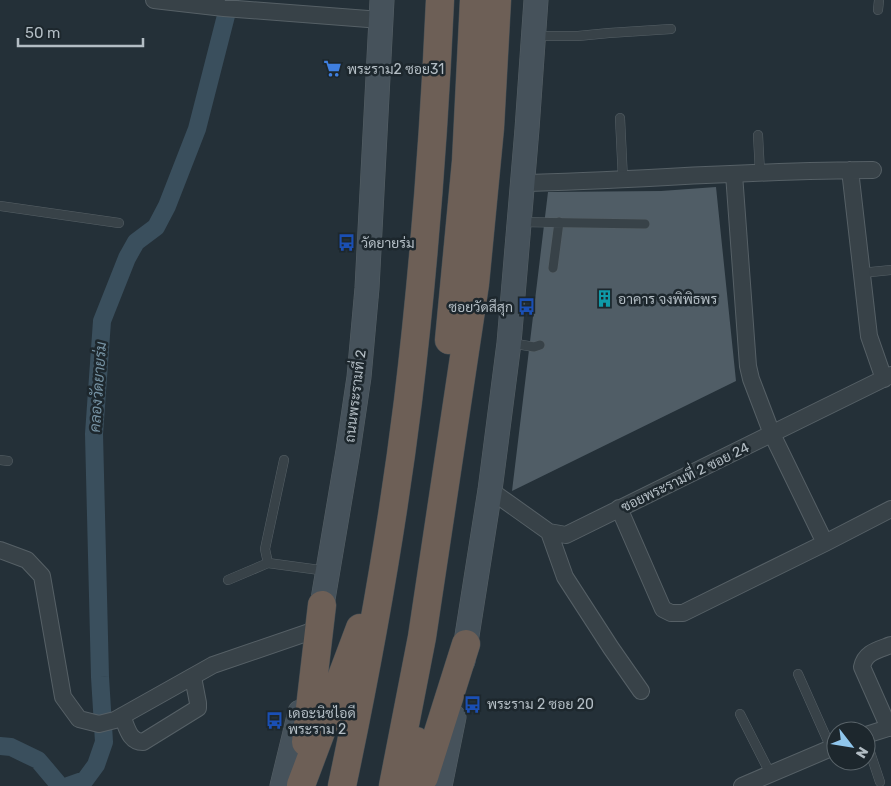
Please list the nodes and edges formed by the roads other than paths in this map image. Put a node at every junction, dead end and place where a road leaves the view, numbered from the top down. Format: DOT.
graph roads {
  1 [pos="154,0"];
  2 [pos="428,0"];
  3 [pos="440,0"];
  4 [pos="474,0"];
  5 [pos="498,0"];
  6 [pos="536,0"];
  7 [pos="879,0"];
  8 [pos="382,10"];
  9 [pos="878,10"];
  10 [pos="671,29"];
  11 [pos="534,36"];
  12 [pos="620,118"];
  13 [pos="758,135"];
  14 [pos="850,170"];
  15 [pos="874,170"];
  16 [pos="760,173"];
  17 [pos="734,174"];
  18 [pos="623,180"];
  19 [pos="523,183"];
  20 [pos="0,206"];
  21 [pos="519,222"];
  22 [pos="559,222"];
  23 [pos="119,224"];
  24 [pos="645,224"];
  25 [pos="553,268"];
  26 [pos="891,270"];
  27 [pos="861,273"];
  28 [pos="508,343"];
  29 [pos="540,345"];
  30 [pos="887,377"];
  31 [pos="772,434"];
  32 [pos="284,460"];
  33 [pos="490,490"];
  34 [pos="619,508"];
  35 [pos="891,508"];
  36 [pos="549,532"];
  37 [pos="825,543"];
  38 [pos="0,550"];
  39 [pos="268,563"];
  40 [pos="328,572"];
  41 [pos="228,580"];
  42 [pos="366,614"];
  43 [pos="320,617"];
  44 [pos="422,637"];
  45 [pos="466,644"];
  46 [pos="891,645"];
  47 [pos="798,674"];
  48 [pos="193,677"];
  49 [pos="641,691"];
  50 [pos="740,714"];
  51 [pos="119,718"];
  52 [pos="890,727"];
  53 [pos="826,732"];
  54 [pos="876,732"];
  55 [pos="826,750"];
  56 [pos="876,770"];
  57 [pos="770,774"];
  58 [pos="880,782"];
  59 [pos="751,784"];
  60 [pos="282,786"];
  61 [pos="301,786"];
  62 [pos="332,786"];
  63 [pos="342,786"];
  64 [pos="377,786"];
  65 [pos="393,786"];
  66 [pos="414,786"];
  67 [pos="421,786"];
  68 [pos="440,786"];
  1 -- 8 [label="street"];
  2 -- 42 [label="highway"];
  3 -- 63 [label="highway"];
  4 -- 64 [label="highway"];
  5 -- 44 [label="highway"];
  6 -- 11 [label="main road"];
  7 -- 9 [label="lane"];
  8 -- 40 [label="main road, ถนนพระรามที่ 2"];
  10 -- 11 [label="lane"];
  11 -- 19 [label="main road"];
  12 -- 18 [label="lane"];
  13 -- 16 [label="lane"];
  14 -- 15 [label="street"];
  14 -- 16 [label="street"];
  14 -- 27 [label="street"];
  16 -- 17 [label="street"];
  17 -- 18 [label="street"];
  17 -- 31 [label="street"];
  18 -- 19 [label="street"];
  19 -- 21 [label="main road"];
  20 -- 23 [label="lane"];
  21 -- 22 [label="lane"];
  21 -- 28 [label="main road"];
  22 -- 24 [label="lane"];
  22 -- 25 [label="lane"];
  26 -- 27 [label="lane"];
  27 -- 30 [label="street"];
  28 -- 29 [label="lane"];
  28 -- 33 [label="main road"];
  30 -- 31 [label="street, ซอยพระรามที่ 2 ซอย 24"];
  31 -- 34 [label="street, ซอยพระรามที่ 2 ซอย 24"];
  31 -- 37 [label="street"];
  32 -- 39 [label="lane"];
  33 -- 36 [label="street"];
  33 -- 45 [label="main road"];
  34 -- 36 [label="street, ซอยพระรามที่ 2 ซอย 24"];
  34 -- 37 [label="street"];
  35 -- 37 [label="street"];
  36 -- 49 [label="street"];
  38 -- 51 [label="street"];
  39 -- 40 [label="lane"];
  39 -- 41 [label="lane"];
  40 -- 43 [label="main road, ถนนพระรามที่ 2"];
  42 -- 61 [label="highway"];
  42 -- 62 [label="highway"];
  43 -- 48 [label="street"];
  43 -- 60 [label="main road, ถนนพระรามที่ 2"];
  43 -- 61 [label="highway"];
  44 -- 65 [label="highway"];
  44 -- 66 [label="highway"];
  45 -- 67 [label="highway"];
  45 -- 68 [label="main road"];
  46 -- 52 [label="street"];
  47 -- 53 [label="lane"];
  48 -- 51 [label="street"];
  48 -- 51 [label="street"];
  50 -- 57 [label="lane"];
  52 -- 54 [label="street"];
  55 -- 57 [label="street"];
  56 -- 58 [label="lane"];
  57 -- 59 [label="street"];
}
